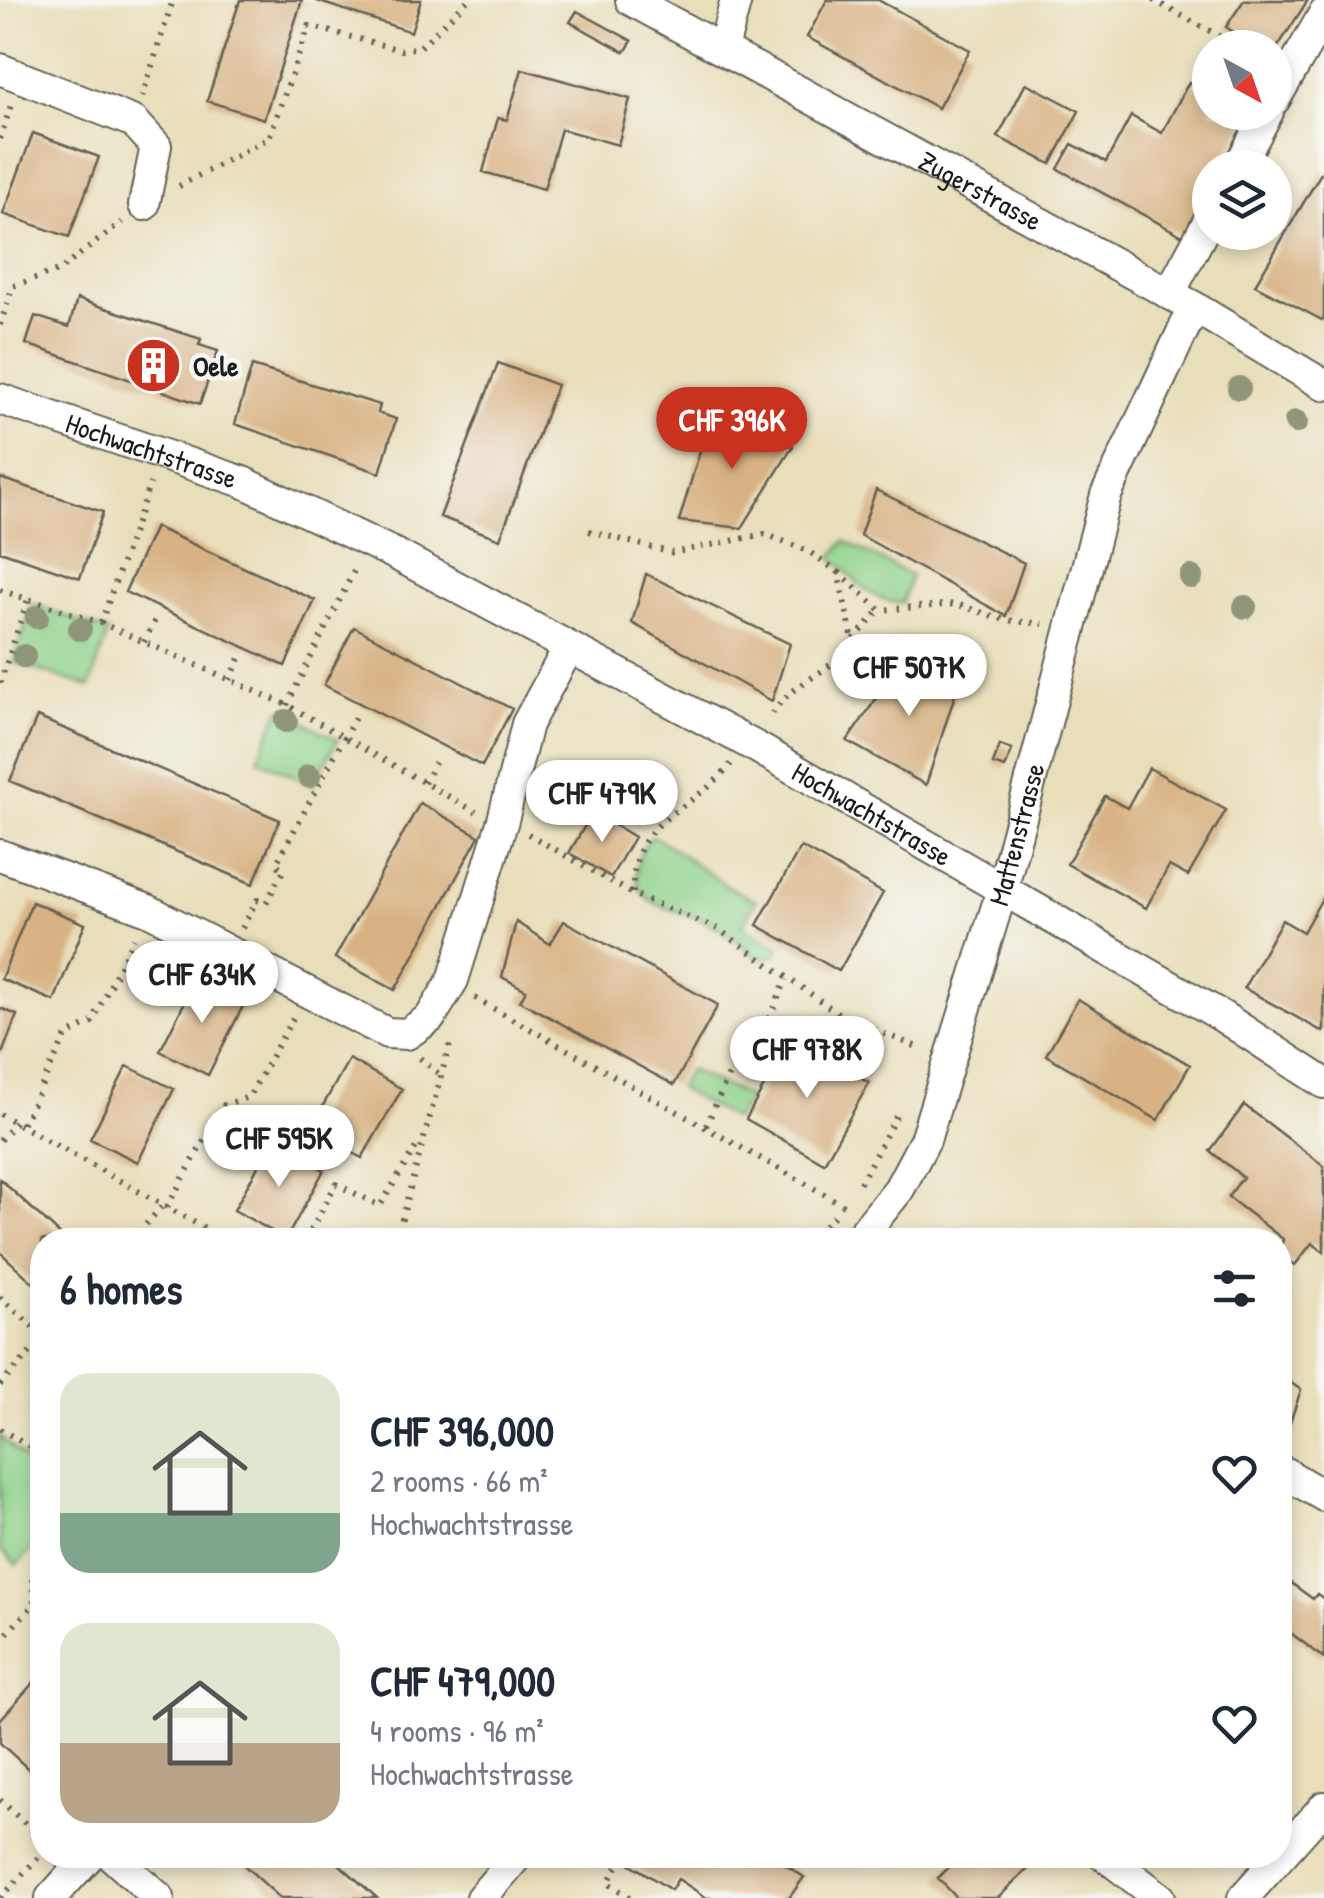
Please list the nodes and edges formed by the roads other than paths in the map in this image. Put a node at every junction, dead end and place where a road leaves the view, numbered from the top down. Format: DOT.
graph roads {
  1 [pos="631,0"];
  2 [pos="736,0"];
  3 [pos="1324,14"];
  4 [pos="723,49"];
  5 [pos="0,70"];
  6 [pos="1292,70"];
  7 [pos="144,205"];
  8 [pos="1199,250"];
  9 [pos="1182,301"];
  10 [pos="1324,385"];
  11 [pos="0,400"];
  12 [pos="568,648"];
  13 [pos="0,855"];
  14 [pos="1002,890"];
  15 [pos="1324,1084"];
  16 [pos="868,1228"];
  17 [pos="1292,1477"];
  18 [pos="1324,1496"];
  19 [pos="1324,1807"];
  20 [pos="1292,1843"];
  21 [pos="78,1868"];
  22 [pos="126,1868"];
  23 [pos="507,1868"];
  24 [pos="1121,1868"];
  25 [pos="1270,1868"];
  26 [pos="51,1898"];
  27 [pos="159,1898"];
  28 [pos="481,1898"];
  29 [pos="1160,1898"];
  30 [pos="1243,1898"];
  1 -- 4 [label="street, Zugerstrasse"];
  2 -- 4 [label="street"];
  3 -- 6 [label="street"];
  4 -- 9 [label="street, Zugerstrasse"];
  5 -- 7 [label="street"];
  8 -- 9 [label="street, Mattenstrasse"];
  9 -- 10 [label="street, Zugerstrasse"];
  9 -- 14 [label="street, Mattenstrasse"];
  11 -- 12 [label="street, Hochwachtstrasse"];
  12 -- 13 [label="street"];
  12 -- 14 [label="street, Hochwachtstrasse"];
  14 -- 15 [label="street, Hochwachtstrasse"];
  14 -- 16 [label="street, Mattenstrasse"];
  17 -- 18 [label="street"];
  19 -- 20 [label="street"];
  21 -- 26 [label="street"];
  22 -- 27 [label="street"];
  23 -- 28 [label="street"];
  24 -- 29 [label="street"];
  25 -- 30 [label="street"];
}
